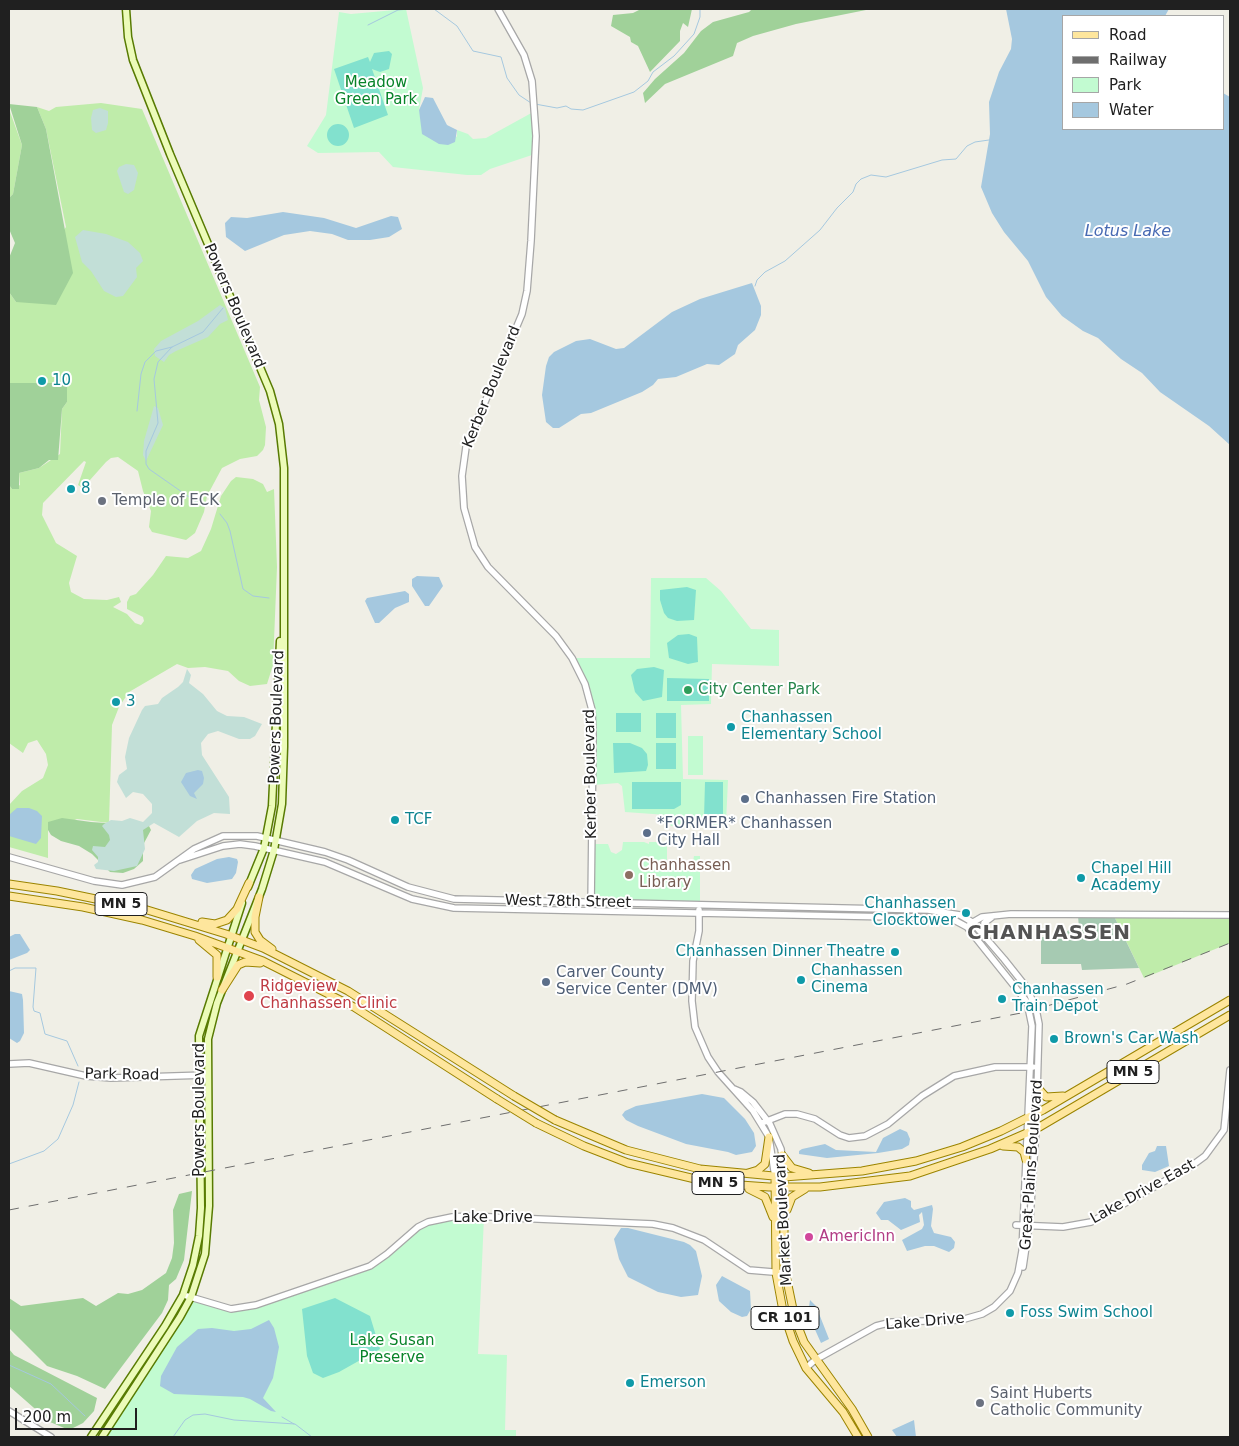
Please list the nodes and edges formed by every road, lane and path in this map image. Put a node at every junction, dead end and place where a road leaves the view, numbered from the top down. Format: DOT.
graph roads {
  1 [pos="126,9"];
  2 [pos="498,9"];
  3 [pos="282,615"];
  4 [pos="266,838"];
  5 [pos="276,841"];
  6 [pos="264,848"];
  7 [pos="274,850"];
  8 [pos="9,857"];
  9 [pos="180,860"];
  10 [pos="249,883"];
  11 [pos="9,884"];
  12 [pos="9,896"];
  13 [pos="259,897"];
  14 [pos="591,903"];
  15 [pos="129,905"];
  16 [pos="700,906"];
  17 [pos="590,911"];
  18 [pos="699,914"];
  19 [pos="1230,915"];
  20 [pos="994,916"];
  21 [pos="142,920"];
  22 [pos="972,922"];
  23 [pos="967,927"];
  24 [pos="985,935"];
  25 [pos="231,936"];
  26 [pos="242,940"];
  27 [pos="227,947"];
  28 [pos="237,951"];
  29 [pos="309,970"];
  30 [pos="217,977"];
  31 [pos="305,981"];
  32 [pos="222,990"];
  33 [pos="1230,1000"];
  34 [pos="1230,1015"];
  35 [pos="9,1064"];
  36 [pos="1035,1067"];
  37 [pos="1230,1070"];
  38 [pos="198,1075"];
  39 [pos="206,1075"];
  40 [pos="1038,1087"];
  41 [pos="1075,1092"];
  42 [pos="1037,1114"];
  43 [pos="1029,1118"];
  44 [pos="764,1121"];
  45 [pos="1036,1129"];
  46 [pos="1028,1133"];
  47 [pos="769,1137"];
  48 [pos="990,1149"];
  49 [pos="782,1155"];
  50 [pos="1026,1160"];
  51 [pos="733,1174"];
  52 [pos="834,1174"];
  53 [pos="775,1177"];
  54 [pos="784,1177"];
  55 [pos="734,1185"];
  56 [pos="775,1187"];
  57 [pos="820,1187"];
  58 [pos="784,1188"];
  59 [pos="784,1222"];
  60 [pos="1016,1225"];
  61 [pos="1026,1226"];
  62 [pos="775,1229"];
  63 [pos="776,1273"];
  64 [pos="785,1273"];
  65 [pos="1013,1286"];
  66 [pos="183,1295"];
  67 [pos="191,1297"];
  68 [pos="815,1360"];
  69 [pos="806,1368"];
  70 [pos="9,1411"];
  71 [pos="52,1437"];
  72 [pos="91,1437"];
  73 [pos="102,1437"];
  74 [pos="858,1437"];
  75 [pos="868,1437"];
  1 -- 3 [label="main road, Powers Boulevard"];
  2 -- 14 [label="street, Kerber Boulevard"];
  3 -- 4 [label="main road, Powers Boulevard"];
  3 -- 5 [label="main road, Powers Boulevard"];
  4 -- 5 [label="street, West 78th Street"];
  4 -- 6 [label="main road, Powers Boulevard"];
  4 -- 9 [label="street, West 78th Street"];
  5 -- 7 [label="main road, Powers Boulevard"];
  5 -- 14 [label="street, West 78th Street"];
  6 -- 7 [label="street, West 78th Street"];
  6 -- 9 [label="street, West 78th Street"];
  6 -- 10 [label="main road, Powers Boulevard"];
  7 -- 13 [label="main road, Powers Boulevard"];
  7 -- 17 [label="street, West 78th Street"];
  8 -- 9 [label="street, West 78th Street"];
  10 -- 15 [label="main road"];
  10 -- 25 [label="main road, Powers Boulevard"];
  11 -- 15 [label="main road, MN 5"];
  12 -- 21 [label="main road, MN 5"];
  13 -- 26 [label="main road, Powers Boulevard"];
  13 -- 29 [label="main road"];
  14 -- 16 [label="street, West 78th Street"];
  14 -- 17 [label="street, Kerber Boulevard"];
  15 -- 25 [label="main road, MN 5"];
  16 -- 18 [label="street, Market Boulevard"];
  16 -- 22 [label="street, West 78th Street"];
  17 -- 18 [label="street, West 78th Street"];
  18 -- 23 [label="street, West 78th Street"];
  18 -- 44 [label="street, Market Boulevard"];
  19 -- 20 [label="street"];
  20 -- 22 [label="street"];
  20 -- 24 [label="street"];
  21 -- 27 [label="main road, MN 5"];
  21 -- 30 [label="main road"];
  22 -- 23 [label="street"];
  22 -- 24 [label="street, Great Plains Boulevard"];
  23 -- 36 [label="street, Great Plains Boulevard"];
  24 -- 36 [label="street, Great Plains Boulevard"];
  25 -- 26 [label="main road, MN 5"];
  25 -- 27 [label="main road, Powers Boulevard"];
  26 -- 28 [label="main road, Powers Boulevard"];
  26 -- 29 [label="main road, MN 5"];
  27 -- 28 [label="main road, MN 5"];
  27 -- 30 [label="main road, Powers Boulevard"];
  28 -- 31 [label="main road, MN 5"];
  28 -- 32 [label="main road, Powers Boulevard"];
  29 -- 51 [label="main road, MN 5, bridge"];
  30 -- 38 [label="main road, Powers Boulevard"];
  31 -- 32 [label="main road"];
  31 -- 55 [label="main road, MN 5, bridge"];
  32 -- 39 [label="main road, Powers Boulevard"];
  33 -- 41 [label="main road, MN 5"];
  34 -- 45 [label="main road, MN 5"];
  35 -- 38 [label="street, Park Road"];
  36 -- 40 [label="street, Great Plains Boulevard"];
  36 -- 43 [label="street, Great Plains Boulevard"];
  36 -- 44 [label="street"];
  37 -- 61 [label="street, Lake Drive East"];
  38 -- 39 [label="street, Park Road"];
  38 -- 66 [label="main road, Powers Boulevard"];
  39 -- 67 [label="main road, Powers Boulevard"];
  40 -- 41 [label="main road"];
  40 -- 42 [label="street, Great Plains Boulevard"];
  41 -- 42 [label="main road, MN 5"];
  42 -- 43 [label="main road, MN 5"];
  42 -- 45 [label="street, Great Plains Boulevard"];
  43 -- 46 [label="street, Great Plains Boulevard"];
  43 -- 52 [label="main road, MN 5"];
  44 -- 47 [label="street, Market Boulevard"];
  44 -- 49 [label="street, Market Boulevard"];
  45 -- 46 [label="main road, MN 5"];
  45 -- 61 [label="street, Great Plains Boulevard"];
  46 -- 48 [label="main road, MN 5"];
  46 -- 50 [label="street, Great Plains Boulevard"];
  47 -- 51 [label="main road"];
  47 -- 53 [label="street, Market Boulevard"];
  48 -- 50 [label="main road"];
  48 -- 57 [label="main road, MN 5"];
  49 -- 52 [label="main road"];
  49 -- 54 [label="street, Market Boulevard"];
  50 -- 61 [label="street, Great Plains Boulevard"];
  51 -- 53 [label="main road, MN 5"];
  52 -- 54 [label="main road, MN 5"];
  53 -- 54 [label="main road, MN 5"];
  53 -- 56 [label="main road, Market Boulevard / CR 101"];
  54 -- 58 [label="main road, Market Boulevard / CR 101"];
  55 -- 56 [label="main road, MN 5"];
  55 -- 62 [label="main road"];
  56 -- 58 [label="main road, MN 5"];
  56 -- 62 [label="main road, Market Boulevard / CR 101"];
  57 -- 58 [label="main road, MN 5"];
  57 -- 59 [label="main road"];
  58 -- 59 [label="main road, Market Boulevard / CR 101"];
  59 -- 64 [label="main road, Market Boulevard / CR 101"];
  60 -- 61 [label="street, Lake Drive East"];
  61 -- 65 [label="street, Great Plains Boulevard"];
  62 -- 63 [label="main road, Market Boulevard / CR 101"];
  63 -- 64 [label="street, Lake Drive"];
  63 -- 67 [label="street, Lake Drive"];
  63 -- 69 [label="main road, Market Boulevard / CR 101"];
  64 -- 68 [label="main road, Market Boulevard / CR 101"];
  65 -- 68 [label="street, Lake Drive"];
  66 -- 67 [label="street, Lake Drive"];
  66 -- 72 [label="main road, Powers Boulevard"];
  67 -- 73 [label="main road, Powers Boulevard"];
  68 -- 69 [label="street, Lake Drive"];
  68 -- 75 [label="main road, Market Boulevard / CR 101"];
  69 -- 74 [label="main road, Market Boulevard / CR 101"];
  70 -- 71 [label="street"];
}
